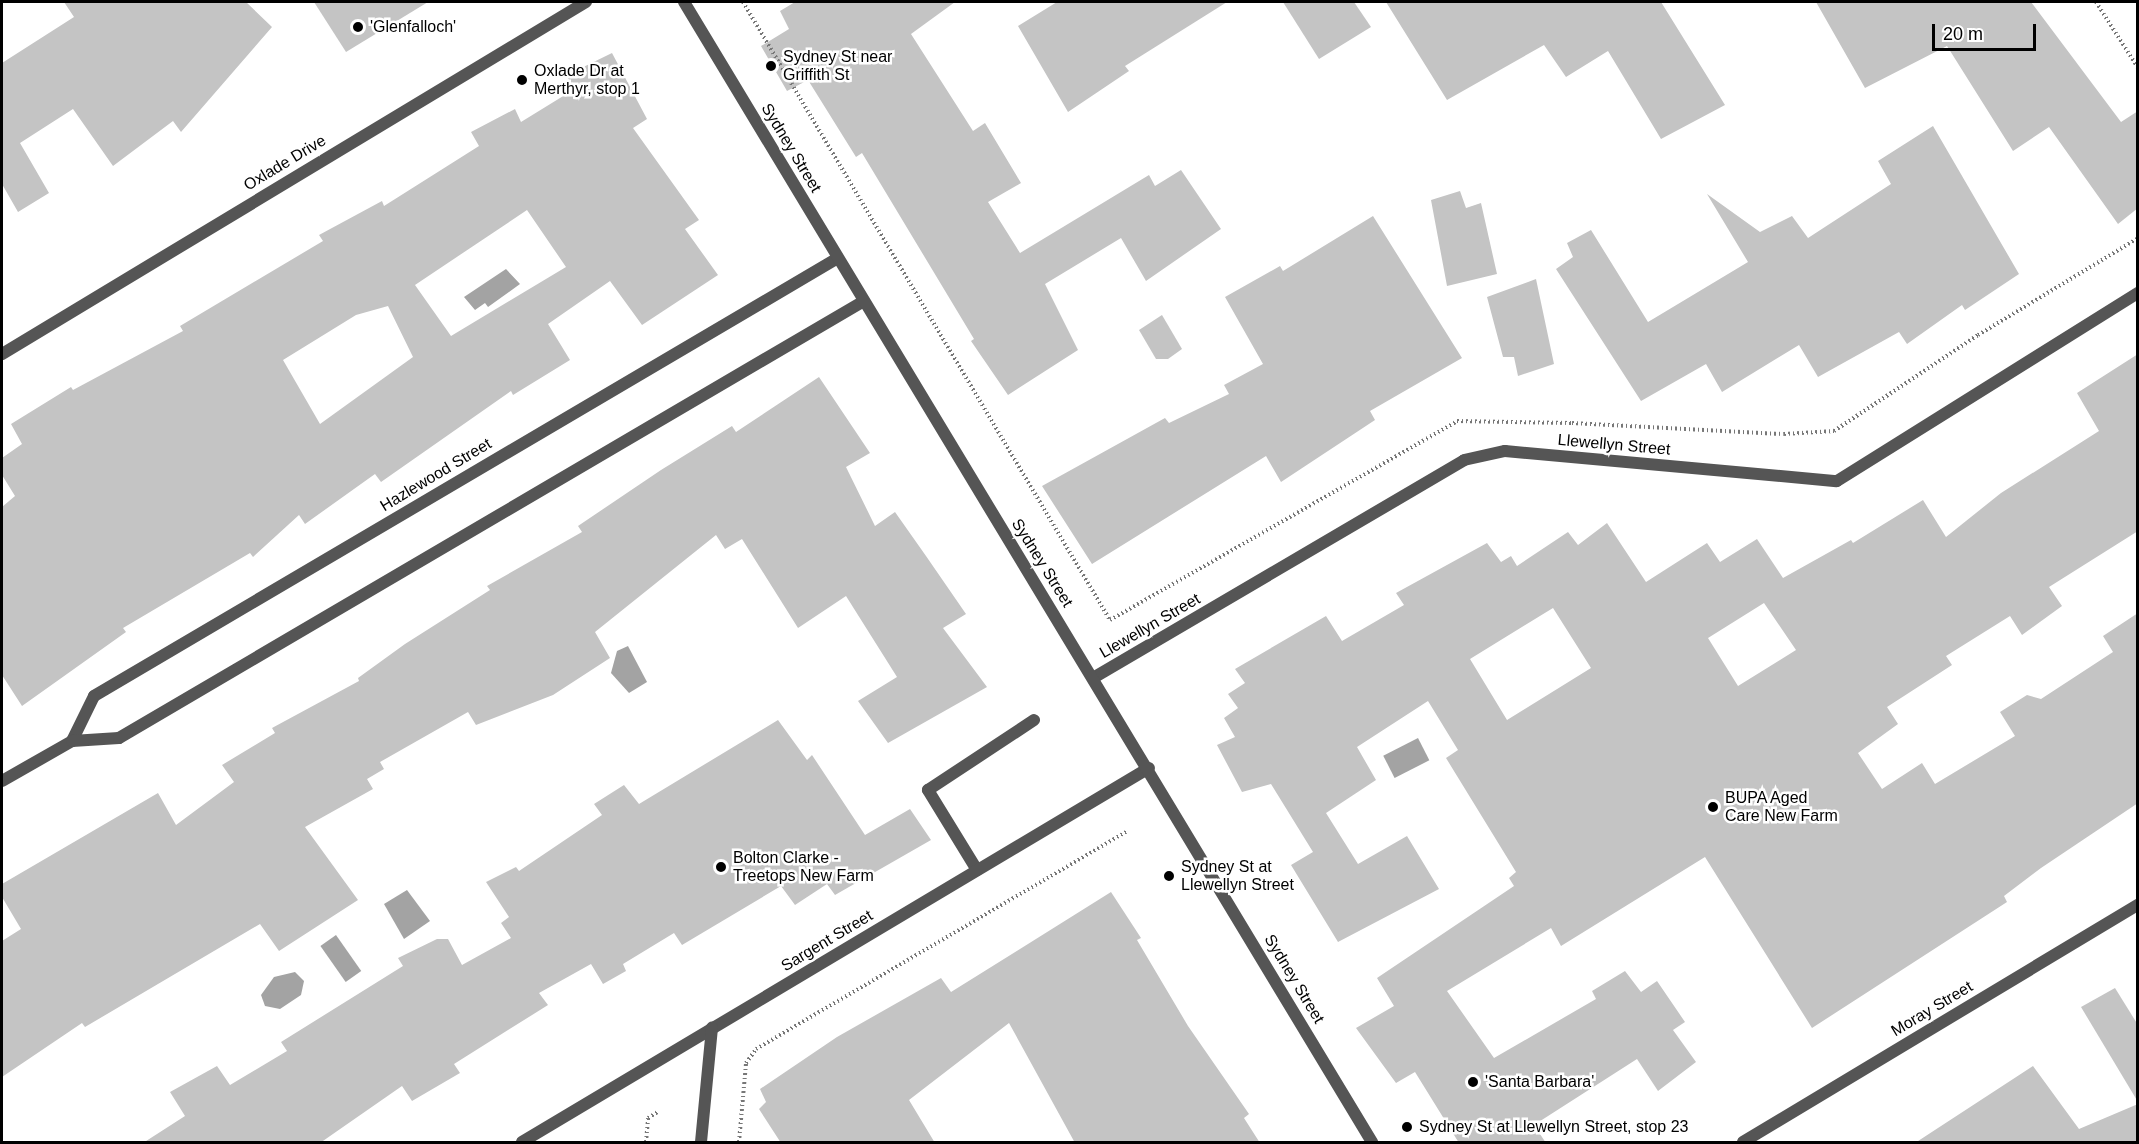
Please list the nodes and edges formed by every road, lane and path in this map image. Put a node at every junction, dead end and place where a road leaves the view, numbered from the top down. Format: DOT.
graph roads {
  1 [pos="586,2"];
  2 [pos="684,2"];
  3 [pos="743,2"];
  4 [pos="2096,2"];
  5 [pos="2138,68"];
  6 [pos="2138,238"];
  7 [pos="838,258"];
  8 [pos="2138,293"];
  9 [pos="862,302"];
  10 [pos="2,354"];
  11 [pos="1093,678"];
  12 [pos="1034,720"];
  13 [pos="72,741"];
  14 [pos="1149,768"];
  15 [pos="2,781"];
  16 [pos="1128,831"];
  17 [pos="977,870"];
  18 [pos="2138,905"];
  19 [pos="712,1028"];
  20 [pos="746,1063"];
  21 [pos="740,1066"];
  22 [pos="659,1111"];
  23 [pos="522,1143"];
  24 [pos="646,1143"];
  25 [pos="701,1143"];
  26 [pos="739,1143"];
  27 [pos="1372,1143"];
  28 [pos="1743,1143"];
  1 -- 10 [label="street, Oxlade Drive"];
  2 -- 7 [label="street, Sydney Street"];
  3 -- 6 [label="path"];
  4 -- 5 [label="path"];
  7 -- 9 [label="street, Sydney Street"];
  7 -- 13 [label="street, Hazlewood Street"];
  8 -- 11 [label="street, Llewellyn Street"];
  9 -- 11 [label="street, Sydney Street"];
  9 -- 13 [label="street"];
  11 -- 14 [label="street, Sydney Street"];
  12 -- 17 [label="street"];
  13 -- 15 [label="street"];
  14 -- 17 [label="street, Sargent Street"];
  14 -- 27 [label="street, Sydney Street"];
  16 -- 20 [label="path"];
  17 -- 19 [label="street, Sargent Street"];
  18 -- 28 [label="street, Moray Street"];
  19 -- 23 [label="street, Sargent Street"];
  19 -- 25 [label="street"];
  20 -- 21 [label="path"];
  20 -- 26 [label="path"];
  22 -- 24 [label="path"];
}
